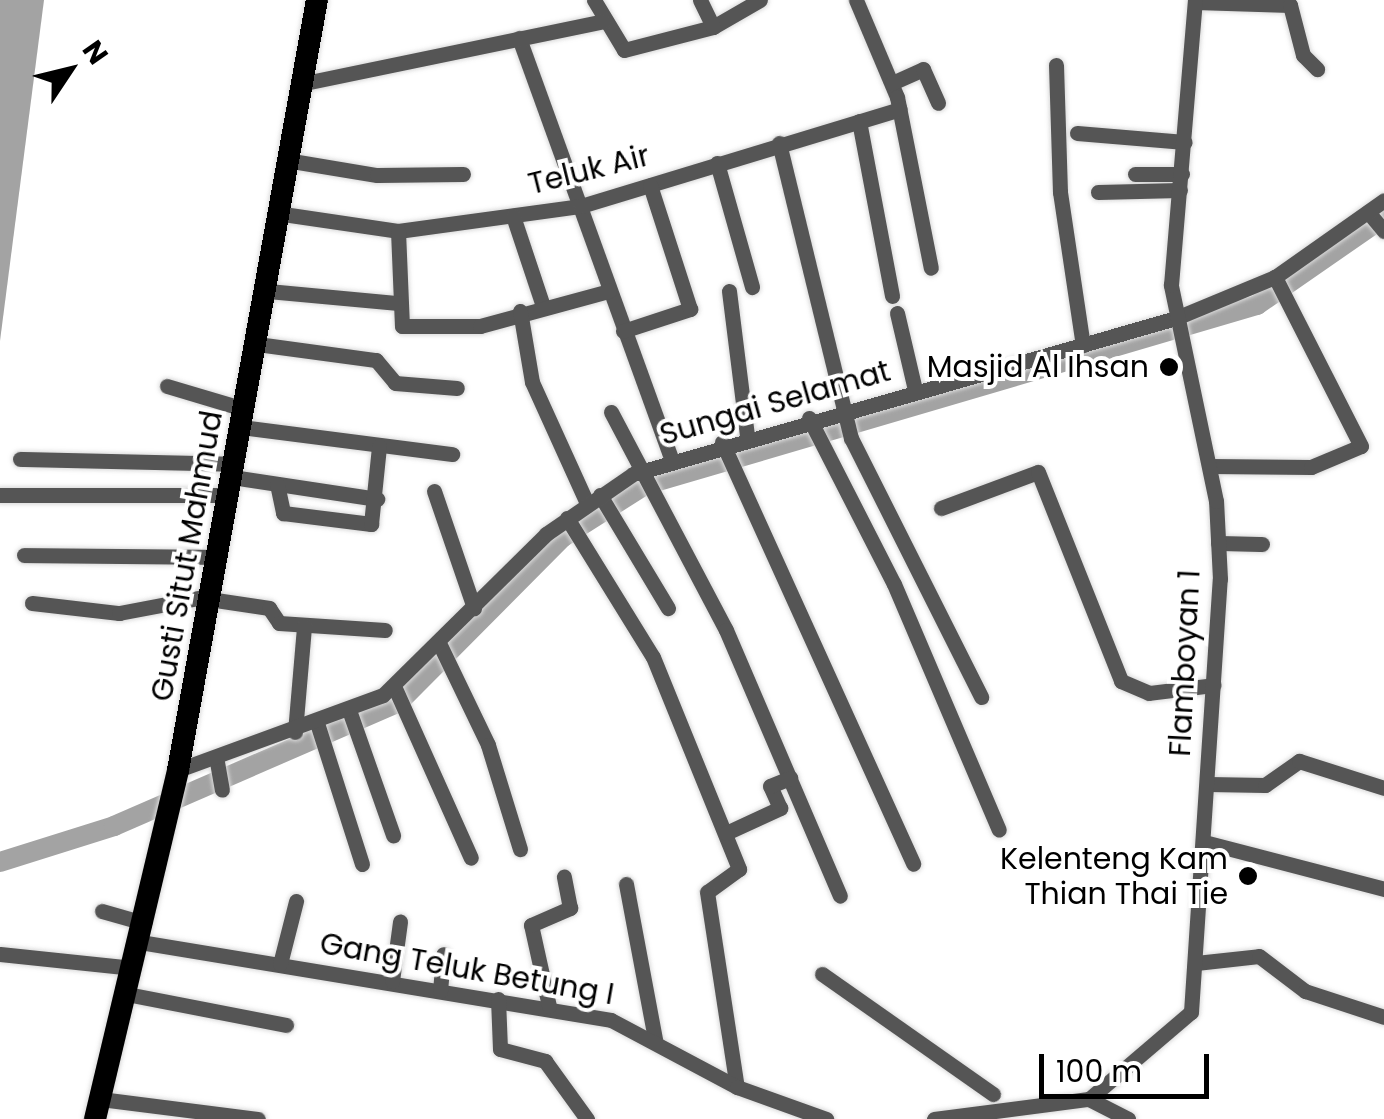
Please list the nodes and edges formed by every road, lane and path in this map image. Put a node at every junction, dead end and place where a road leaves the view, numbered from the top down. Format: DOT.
graph roads {
  1 [pos="317,0"];
  2 [pos="594,0"];
  3 [pos="700,0"];
  4 [pos="760,0"];
  5 [pos="856,0"];
  6 [pos="1195,1"];
  7 [pos="1290,2"];
  8 [pos="604,20"];
  9 [pos="713,27"];
  10 [pos="519,38"];
  11 [pos="1056,65"];
  12 [pos="1317,68"];
  13 [pos="892,82"];
  14 [pos="304,83"];
  15 [pos="938,103"];
  16 [pos="900,109"];
  17 [pos="860,120"];
  18 [pos="1077,132"];
  19 [pos="1185,142"];
  20 [pos="779,144"];
  21 [pos="292,161"];
  22 [pos="716,163"];
  23 [pos="463,174"];
  24 [pos="1135,174"];
  25 [pos="1181,182"];
  26 [pos="650,185"];
  27 [pos="1098,192"];
  28 [pos="1384,200"];
  29 [pos="581,206"];
  30 [pos="283,214"];
  31 [pos="1370,214"];
  32 [pos="514,216"];
  33 [pos="1384,231"];
  34 [pos="398,232"];
  35 [pos="932,268"];
  36 [pos="1277,280"];
  37 [pos="752,287"];
  38 [pos="729,290"];
  39 [pos="608,291"];
  40 [pos="268,292"];
  41 [pos="892,296"];
  42 [pos="398,303"];
  43 [pos="542,303"];
  44 [pos="520,311"];
  45 [pos="897,313"];
  46 [pos="1176,318"];
  47 [pos="624,330"];
  48 [pos="258,344"];
  49 [pos="1083,345"];
  50 [pos="167,386"];
  51 [pos="457,388"];
  52 [pos="915,390"];
  53 [pos="612,412"];
  54 [pos="846,414"];
  55 [pos="242,418"];
  56 [pos="813,431"];
  57 [pos="748,435"];
  58 [pos="378,446"];
  59 [pos="725,453"];
  60 [pos="452,454"];
  61 [pos="20,459"];
  62 [pos="672,461"];
  63 [pos="1210,466"];
  64 [pos="231,478"];
  65 [pos="648,481"];
  66 [pos="277,484"];
  67 [pos="434,491"];
  68 [pos="0,495"];
  69 [pos="377,499"];
  70 [pos="600,503"];
  71 [pos="941,508"];
  72 [pos="569,521"];
  73 [pos="1218,543"];
  74 [pos="1262,544"];
  75 [pos="24,556"];
  76 [pos="216,557"];
  77 [pos="209,597"];
  78 [pos="32,603"];
  79 [pos="474,608"];
  80 [pos="668,608"];
  81 [pos="304,626"];
  82 [pos="385,630"];
  83 [pos="443,652"];
  84 [pos="1214,685"];
  85 [pos="398,696"];
  86 [pos="981,697"];
  87 [pos="352,720"];
  88 [pos="295,732"];
  89 [pos="319,734"];
  90 [pos="177,775"];
  91 [pos="790,778"];
  92 [pos="1208,784"];
  93 [pos="1384,788"];
  94 [pos="999,830"];
  95 [pos="726,833"];
  96 [pos="393,835"];
  97 [pos="1208,843"];
  98 [pos="520,849"];
  99 [pos="471,858"];
  100 [pos="362,864"];
  101 [pos="913,864"];
  102 [pos="564,877"];
  103 [pos="626,884"];
  104 [pos="1384,889"];
  105 [pos="840,896"];
  106 [pos="296,901"];
  107 [pos="102,911"];
  108 [pos="400,922"];
  109 [pos="142,933"];
  110 [pos="0,954"];
  111 [pos="443,954"];
  112 [pos="1196,963"];
  113 [pos="280,964"];
  114 [pos="133,968"];
  115 [pos="822,974"];
  116 [pos="392,981"];
  117 [pos="440,990"];
  118 [pos="126,994"];
  119 [pos="498,999"];
  120 [pos="549,1006"];
  121 [pos="1384,1017"];
  122 [pos="286,1026"];
  123 [pos="656,1039"];
  124 [pos="737,1087"];
  125 [pos="1089,1099"];
  126 [pos="98,1109"];
  127 [pos="986,1110"];
  128 [pos="258,1119"];
  129 [pos="586,1119"];
  130 [pos="826,1119"];
  131 [pos="934,1119"];
  132 [pos="1128,1119"];
  1 -- 14 [label="highway, Gusti Situt Mahmud"];
  2 -- 8 [label="street"];
  3 -- 9 [label="street"];
  4 -- 9 [label="street"];
  5 -- 13 [label="street"];
  6 -- 7 [label="street"];
  6 -- 19 [label="street, Flamboyan 1"];
  7 -- 12 [label="street"];
  8 -- 9 [label="street"];
  8 -- 10 [label="street"];
  10 -- 14 [label="street"];
  10 -- 29 [label="street"];
  11 -- 49 [label="street"];
  13 -- 15 [label="street"];
  13 -- 16 [label="street"];
  14 -- 21 [label="highway, Gusti Situt Mahmud"];
  16 -- 17 [label="street, Teluk Air"];
  16 -- 35 [label="street"];
  17 -- 20 [label="street, Teluk Air"];
  17 -- 41 [label="street"];
  18 -- 19 [label="street"];
  19 -- 25 [label="street, Flamboyan 1"];
  20 -- 22 [label="street, Teluk Air"];
  20 -- 54 [label="street"];
  21 -- 23 [label="street"];
  21 -- 30 [label="highway, Gusti Situt Mahmud"];
  22 -- 26 [label="street, Teluk Air"];
  22 -- 37 [label="street"];
  24 -- 25 [label="street"];
  25 -- 27 [label="street"];
  25 -- 46 [label="street, Flamboyan 1"];
  26 -- 29 [label="street, Teluk Air"];
  26 -- 47 [label="street"];
  28 -- 31 [label="street, Sungai Selamat"];
  29 -- 32 [label="street, Teluk Air"];
  29 -- 39 [label="street"];
  30 -- 34 [label="street, Teluk Air"];
  30 -- 40 [label="highway, Gusti Situt Mahmud"];
  31 -- 33 [label="street"];
  31 -- 36 [label="street, Sungai Selamat"];
  32 -- 34 [label="street, Teluk Air"];
  32 -- 43 [label="street"];
  34 -- 42 [label="street"];
  36 -- 46 [label="street, Sungai Selamat"];
  36 -- 63 [label="street"];
  38 -- 57 [label="street"];
  39 -- 43 [label="street"];
  39 -- 47 [label="street"];
  40 -- 42 [label="street"];
  40 -- 48 [label="highway, Gusti Situt Mahmud"];
  42 -- 44 [label="street"];
  43 -- 44 [label="street"];
  44 -- 70 [label="street"];
  45 -- 52 [label="street"];
  46 -- 49 [label="street, Sungai Selamat"];
  46 -- 63 [label="street, Flamboyan 1"];
  47 -- 62 [label="street"];
  48 -- 51 [label="street"];
  48 -- 55 [label="highway, Gusti Situt Mahmud"];
  49 -- 52 [label="street, Sungai Selamat"];
  50 -- 55 [label="street"];
  52 -- 54 [label="street, Sungai Selamat"];
  53 -- 65 [label="street"];
  54 -- 56 [label="street, Sungai Selamat"];
  54 -- 86 [label="street"];
  55 -- 58 [label="street"];
  55 -- 64 [label="highway, Gusti Situt Mahmud"];
  56 -- 57 [label="street, Sungai Selamat"];
  56 -- 94 [label="street"];
  57 -- 59 [label="street, Sungai Selamat"];
  58 -- 60 [label="street"];
  58 -- 69 [label="street"];
  59 -- 62 [label="street, Sungai Selamat"];
  59 -- 101 [label="street"];
  61 -- 64 [label="street"];
  62 -- 65 [label="street, Sungai Selamat"];
  63 -- 73 [label="street, Flamboyan 1"];
  64 -- 66 [label="street"];
  64 -- 68 [label="street"];
  64 -- 76 [label="highway, Gusti Situt Mahmud"];
  65 -- 70 [label="street, Sungai Selamat"];
  65 -- 91 [label="street"];
  66 -- 69 [label="street"];
  66 -- 69 [label="street"];
  67 -- 79 [label="street"];
  70 -- 72 [label="street, Sungai Selamat"];
  70 -- 80 [label="street"];
  71 -- 84 [label="street"];
  72 -- 79 [label="street, Sungai Selamat"];
  72 -- 95 [label="street"];
  73 -- 74 [label="street"];
  73 -- 84 [label="street, Flamboyan 1"];
  75 -- 76 [label="street"];
  76 -- 77 [label="highway, Gusti Situt Mahmud"];
  77 -- 78 [label="street"];
  77 -- 81 [label="street"];
  77 -- 90 [label="highway, Gusti Situt Mahmud"];
  79 -- 83 [label="street, Sungai Selamat"];
  81 -- 82 [label="street"];
  81 -- 88 [label="street"];
  83 -- 85 [label="street, Sungai Selamat"];
  83 -- 98 [label="street"];
  84 -- 92 [label="street, Flamboyan 1"];
  85 -- 87 [label="street, Sungai Selamat"];
  85 -- 99 [label="street"];
  87 -- 89 [label="street, Sungai Selamat"];
  87 -- 96 [label="street"];
  88 -- 89 [label="street, Sungai Selamat"];
  88 -- 90 [label="street, Sungai Selamat"];
  89 -- 100 [label="street"];
  90 -- 109 [label="highway, Gusti Situt Mahmud"];
  91 -- 95 [label="street"];
  91 -- 105 [label="street"];
  92 -- 93 [label="street"];
  92 -- 97 [label="street, Flamboyan 1"];
  95 -- 124 [label="street"];
  97 -- 104 [label="street"];
  97 -- 112 [label="street, Flamboyan 1"];
  102 -- 120 [label="street"];
  103 -- 123 [label="street"];
  106 -- 113 [label="street"];
  107 -- 109 [label="street, Gang Teluk Betung I"];
  108 -- 116 [label="street"];
  109 -- 113 [label="street, Gang Teluk Betung I"];
  109 -- 114 [label="highway, Gusti Situt Mahmud"];
  110 -- 114 [label="street"];
  111 -- 117 [label="street"];
  112 -- 121 [label="street"];
  112 -- 125 [label="street, Flamboyan 1"];
  113 -- 116 [label="street, Gang Teluk Betung I"];
  114 -- 118 [label="highway, Gusti Situt Mahmud"];
  115 -- 127 [label="street"];
  116 -- 117 [label="street, Gang Teluk Betung I"];
  117 -- 119 [label="street, Gang Teluk Betung I"];
  118 -- 122 [label="street"];
  118 -- 126 [label="highway, Gusti Situt Mahmud"];
  119 -- 120 [label="street, Gang Teluk Betung I"];
  119 -- 129 [label="street"];
  120 -- 123 [label="street, Gang Teluk Betung I"];
  123 -- 124 [label="street, Gang Teluk Betung I"];
  124 -- 130 [label="street, Gang Teluk Betung I"];
  125 -- 127 [label="street"];
  125 -- 132 [label="street"];
  126 -- 128 [label="street"];
  127 -- 131 [label="street"];
}
